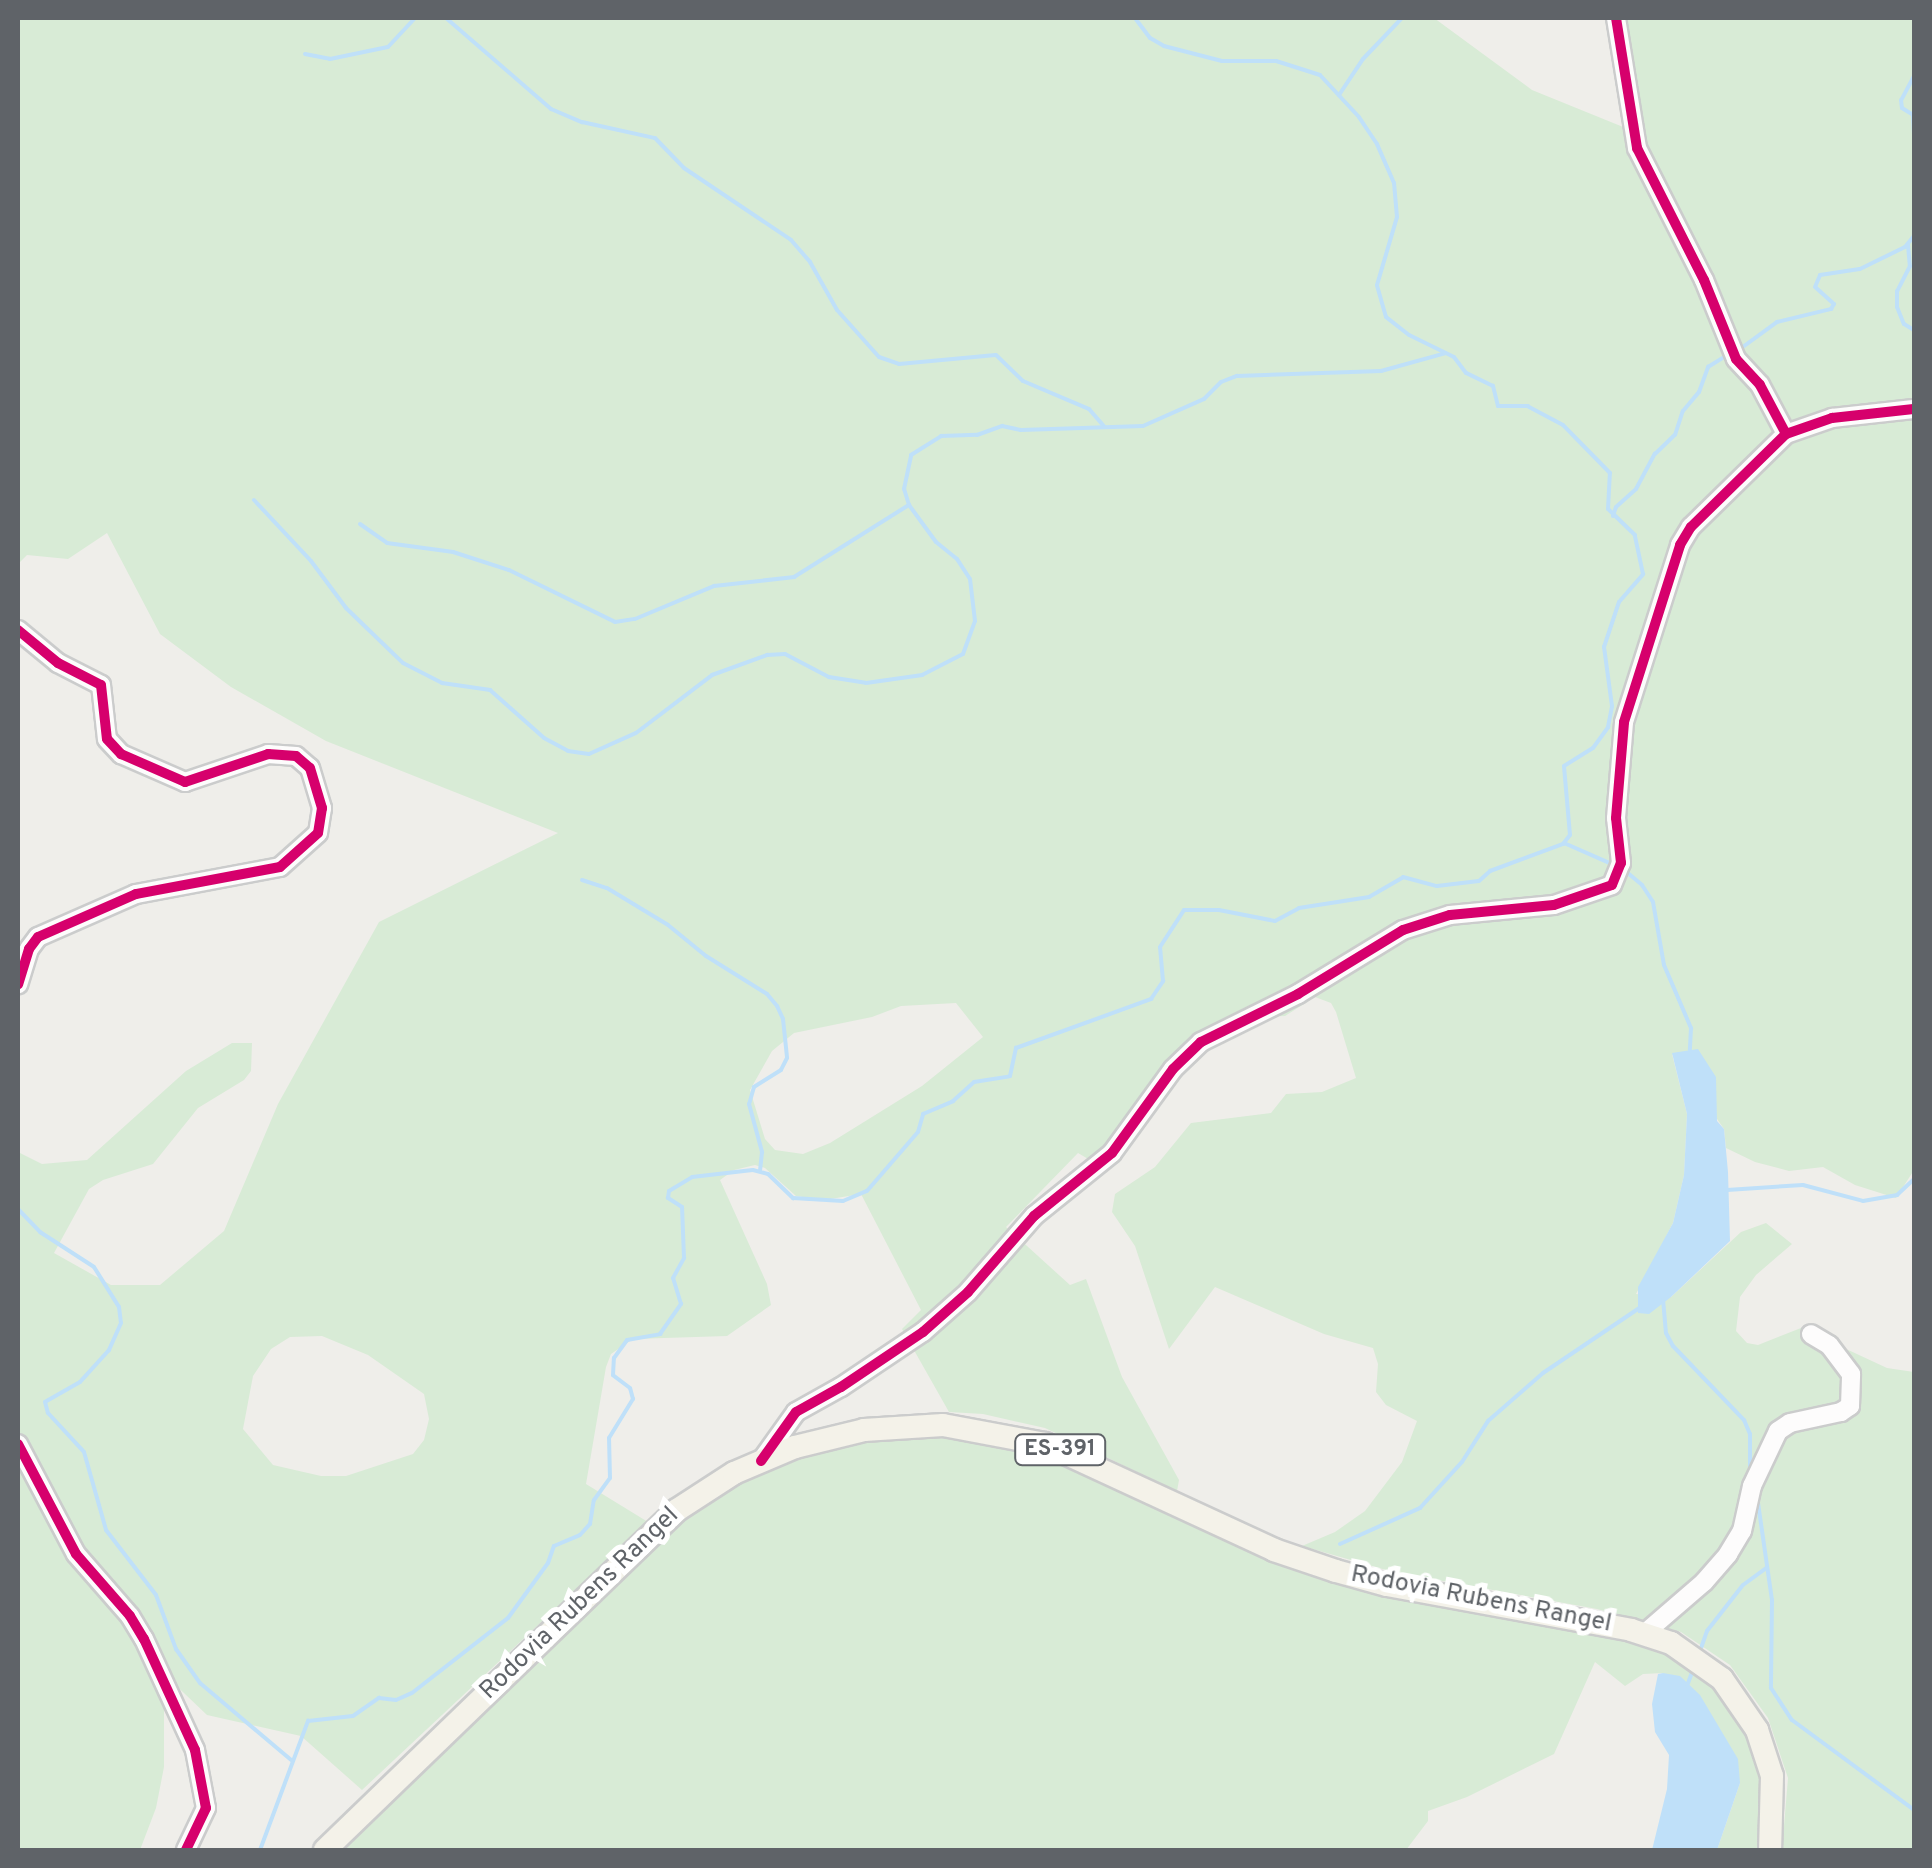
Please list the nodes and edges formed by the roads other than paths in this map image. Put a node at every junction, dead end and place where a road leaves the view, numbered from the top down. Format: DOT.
graph roads {
  1 [pos="1616,18"];
  2 [pos="1914,409"];
  3 [pos="1786,434"];
  4 [pos="18,630"];
  5 [pos="18,984"];
  6 [pos="1811,1334"];
  7 [pos="18,1444"];
  8 [pos="760,1461"];
  9 [pos="1645,1633"];
  10 [pos="186,1850"];
  11 [pos="325,1850"];
  12 [pos="1770,1850"];
  1 -- 3 [label="street"];
  2 -- 3 [label="street"];
  3 -- 8 [label="street"];
  4 -- 5 [label="street"];
  6 -- 9 [label="street"];
  7 -- 10 [label="street"];
  8 -- 9 [label="main road, Rodovia Rubens Rangel / ES-391"];
  8 -- 11 [label="main road, Rodovia Rubens Rangel / ES-391"];
  9 -- 12 [label="main road, Rodovia Rubens Rangel / ES-391"];
}
